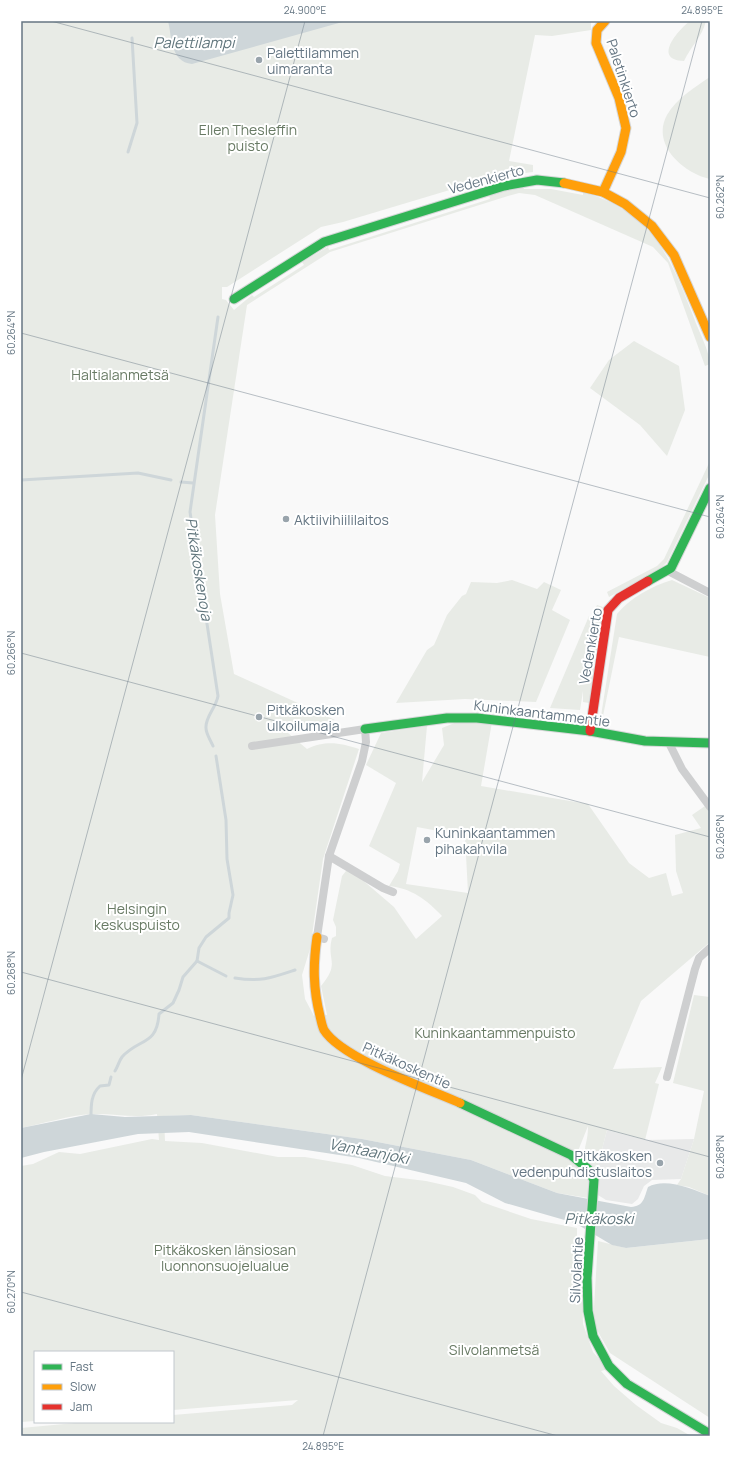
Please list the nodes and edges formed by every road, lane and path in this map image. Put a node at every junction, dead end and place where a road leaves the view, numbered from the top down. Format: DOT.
graph roads {
  1 [pos="605,21"];
  2 [pos="603,192"];
  3 [pos="234,299"];
  4 [pos="710,337"];
  5 [pos="710,488"];
  6 [pos="668,571"];
  7 [pos="710,593"];
  8 [pos="365,729"];
  9 [pos="590,731"];
  10 [pos="669,743"];
  11 [pos="710,743"];
  12 [pos="252,746"];
  13 [pos="710,807"];
  14 [pos="329,856"];
  15 [pos="393,892"];
  16 [pos="321,938"];
  17 [pos="710,948"];
  18 [pos="667,1077"];
  19 [pos="571,1155"];
  20 [pos="710,1434"];
  1 -- 2 [label="street, Paletinkierto"];
  2 -- 3 [label="street, Vedenkierto"];
  2 -- 4 [label="street, Vedenkierto"];
  5 -- 6 [label="street"];
  6 -- 7 [label="street"];
  6 -- 9 [label="street, Vedenkierto"];
  8 -- 9 [label="street, Kuninkaantammentie"];
  8 -- 12 [label="street, Kuninkaantammentie"];
  8 -- 14 [label="street, Pitkäkoskentie"];
  9 -- 10 [label="street, Kuninkaantammentie"];
  10 -- 11 [label="street, Kuninkaantammentie"];
  10 -- 13 [label="street"];
  14 -- 15 [label="street"];
  14 -- 16 [label="street, Pitkäkoskentie"];
  16 -- 19 [label="street, Pitkäkoskentie"];
  17 -- 18 [label="street"];
  19 -- 20 [label="street, Silvolantie"];
}
